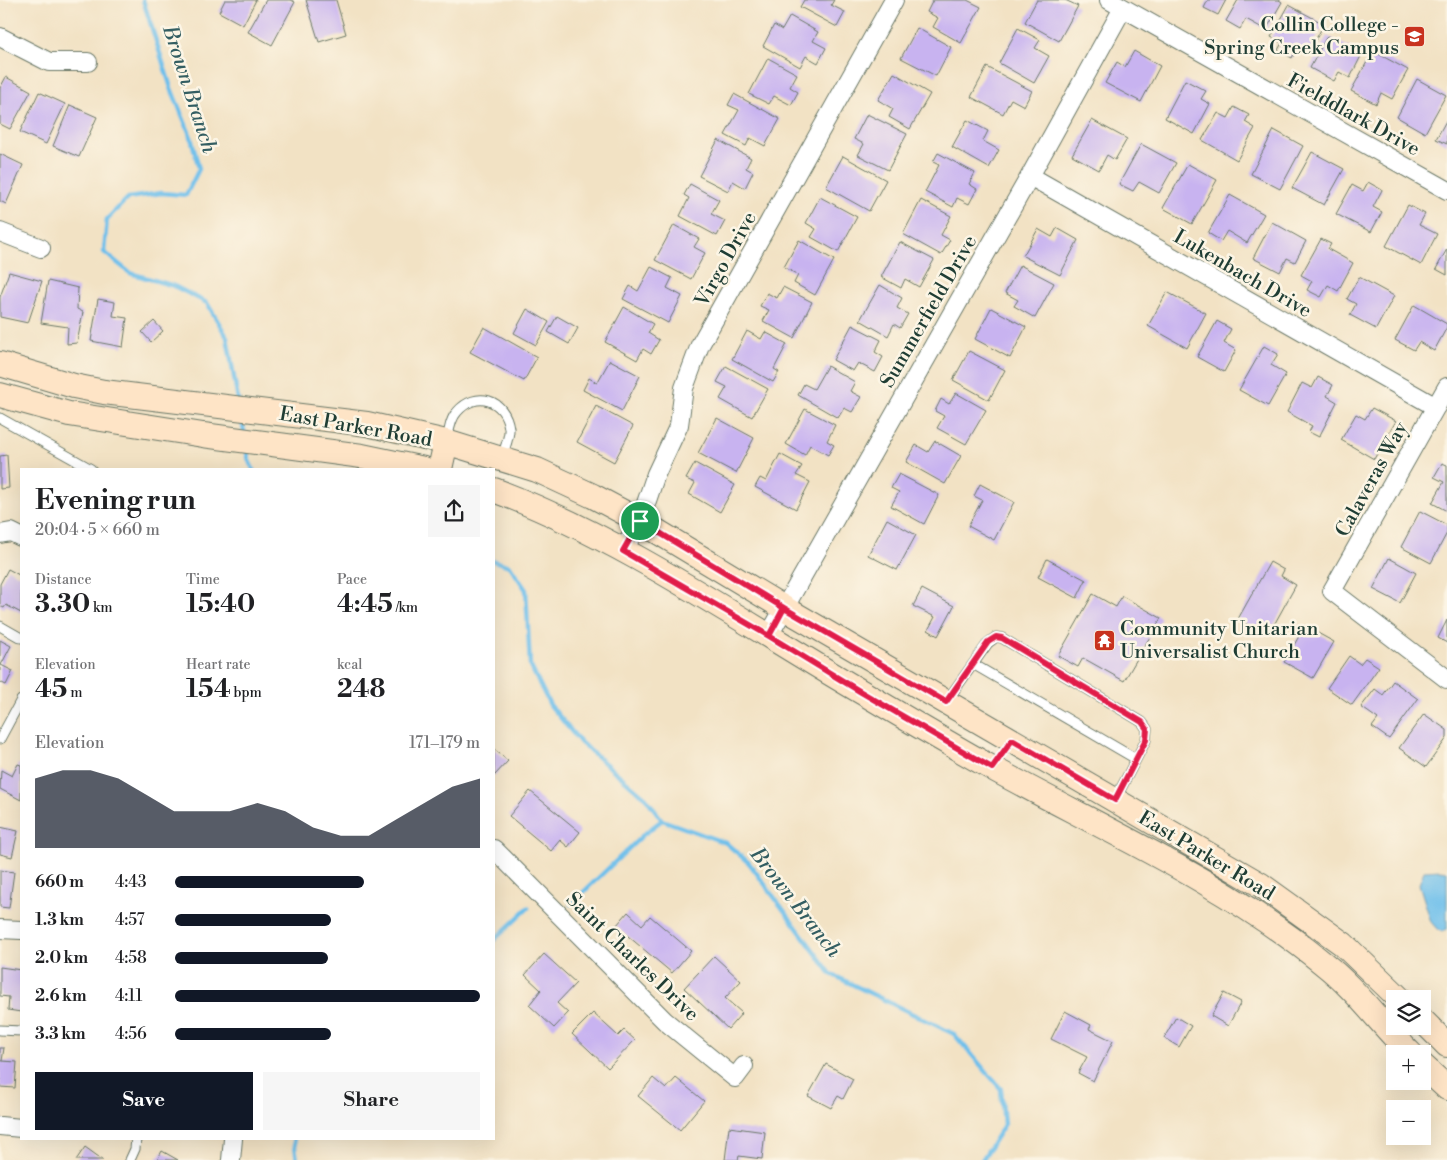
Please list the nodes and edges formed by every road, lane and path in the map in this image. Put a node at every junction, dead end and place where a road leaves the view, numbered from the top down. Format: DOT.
graph roads {
  1 [pos="894,0"];
  2 [pos="1116,4"];
  3 [pos="0,37"];
  4 [pos="88,62"];
  5 [pos="1030,176"];
  6 [pos="1447,190"];
  7 [pos="0,232"];
  8 [pos="41,248"];
  9 [pos="0,364"];
  10 [pos="74,386"];
  11 [pos="1447,388"];
  12 [pos="0,395"];
  13 [pos="1436,407"];
  14 [pos="69,414"];
  15 [pos="0,418"];
  16 [pos="446,442"];
  17 [pos="502,458"];
  18 [pos="89,468"];
  19 [pos="419,468"];
  20 [pos="440,468"];
  21 [pos="495,490"];
  22 [pos="640,521"];
  23 [pos="0,534"];
  24 [pos="20,537"];
  25 [pos="623,551"];
  26 [pos="784,608"];
  27 [pos="0,626"];
  28 [pos="769,636"];
  29 [pos="20,637"];
  30 [pos="880,664"];
  31 [pos="973,664"];
  32 [pos="1447,679"];
  33 [pos="861,692"];
  34 [pos="20,702"];
  35 [pos="947,703"];
  36 [pos="931,732"];
  37 [pos="0,739"];
  38 [pos="1012,740"];
  39 [pos="1136,759"];
  40 [pos="992,768"];
  41 [pos="1115,800"];
  42 [pos="1148,819"];
  43 [pos="1136,843"];
  44 [pos="495,850"];
  45 [pos="1270,892"];
  46 [pos="1256,914"];
  47 [pos="0,929"];
  48 [pos="20,930"];
  49 [pos="1343,944"];
  50 [pos="1326,965"];
  51 [pos="1391,990"];
  52 [pos="1431,1029"];
  53 [pos="0,1030"];
  54 [pos="20,1031"];
  55 [pos="1402,1045"];
  56 [pos="1447,1045"];
  57 [pos="744,1066"];
  58 [pos="1431,1073"];
  59 [pos="1447,1088"];
  60 [pos="0,1126"];
  61 [pos="20,1128"];
  62 [pos="136,1140"];
  63 [pos="232,1140"];
  64 [pos="130,1160"];
  65 [pos="231,1160"];
  1 -- 22 [label="street, Virgo Drive"];
  2 -- 5 [label="street, Summerfield Drive"];
  2 -- 6 [label="street, Fielddlark Drive"];
  3 -- 4 [label="street"];
  5 -- 13 [label="street, Lukenbach Drive"];
  5 -- 26 [label="street, Summerfield Drive"];
  7 -- 8 [label="street"];
  9 -- 10 [label="main road, East Parker Road"];
  10 -- 14 [label="main road"];
  10 -- 16 [label="main road, East Parker Road"];
  11 -- 13 [label="street, Calaveras Way"];
  12 -- 14 [label="main road, East Parker Road"];
  13 -- 32 [label="street, Calaveras Way"];
  14 -- 19 [label="main road, East Parker Road"];
  15 -- 18 [label="lane"];
  16 -- 17 [label="main road, East Parker Road"];
  16 -- 17 [label="lane"];
  16 -- 20 [label="main road"];
  17 -- 22 [label="main road, East Parker Road"];
  21 -- 25 [label="main road, East Parker Road"];
  22 -- 25 [label="street, Virgo Drive"];
  22 -- 26 [label="main road, East Parker Road"];
  23 -- 24 [label="street"];
  25 -- 28 [label="main road, East Parker Road"];
  26 -- 28 [label="street, Summerfield Drive"];
  26 -- 30 [label="main road, East Parker Road"];
  27 -- 29 [label="lane"];
  28 -- 33 [label="main road, East Parker Road"];
  30 -- 33 [label="main road"];
  30 -- 35 [label="main road, East Parker Road"];
  31 -- 35 [label="lane"];
  31 -- 39 [label="lane"];
  31 -- 39 [label="lane"];
  33 -- 36 [label="main road, East Parker Road"];
  34 -- 37 [label="lane"];
  35 -- 36 [label="main road"];
  35 -- 38 [label="main road, East Parker Road"];
  36 -- 40 [label="main road, East Parker Road"];
  38 -- 40 [label="main road"];
  38 -- 41 [label="main road, East Parker Road"];
  39 -- 41 [label="lane"];
  40 -- 43 [label="main road, East Parker Road"];
  41 -- 42 [label="main road, East Parker Road"];
  42 -- 43 [label="main road"];
  42 -- 45 [label="main road, East Parker Road"];
  43 -- 46 [label="main road, East Parker Road"];
  44 -- 57 [label="street, Saint Charles Drive"];
  45 -- 46 [label="main road"];
  45 -- 49 [label="main road, East Parker Road"];
  46 -- 50 [label="main road, East Parker Road"];
  47 -- 48 [label="street"];
  49 -- 50 [label="main road"];
  49 -- 51 [label="main road, East Parker Road"];
  50 -- 55 [label="main road, East Parker Road"];
  52 -- 56 [label="main road"];
  53 -- 54 [label="lane"];
  58 -- 59 [label="main road"];
  60 -- 61 [label="street"];
  62 -- 64 [label="lane"];
  63 -- 65 [label="street"];
}
